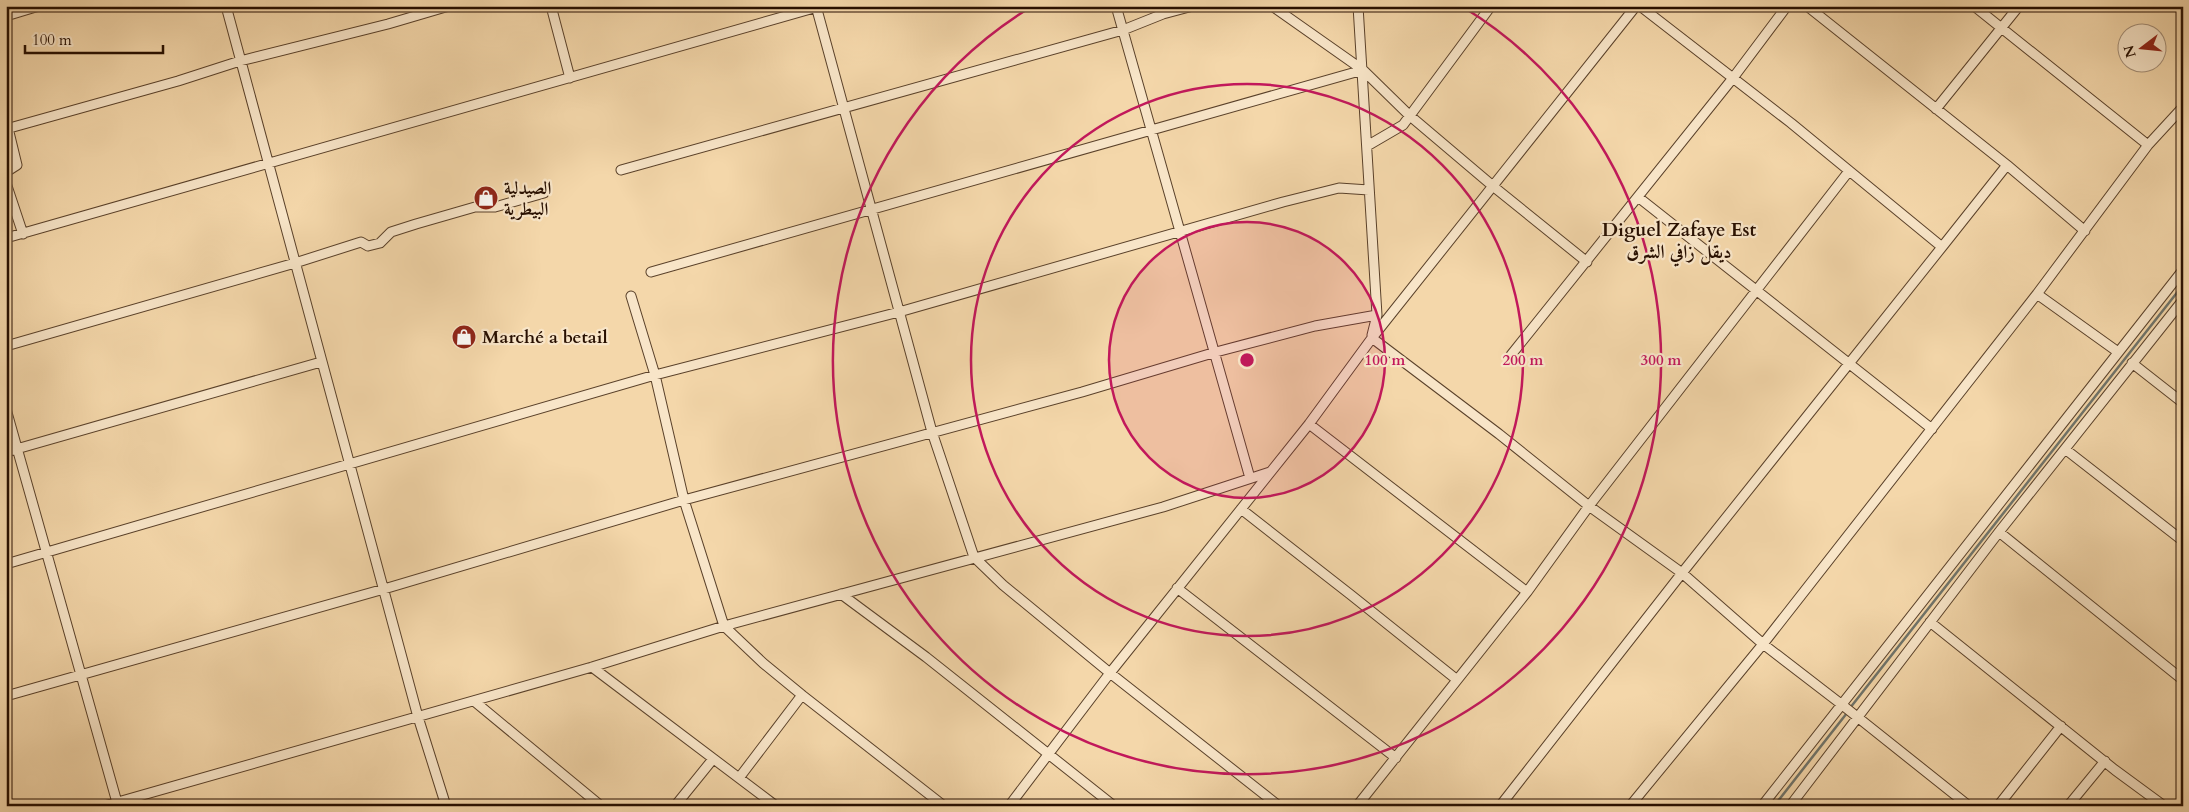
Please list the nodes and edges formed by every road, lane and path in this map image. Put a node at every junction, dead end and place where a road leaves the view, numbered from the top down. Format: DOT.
graph roads {
  1 [pos="39,6"];
  2 [pos="226,6"];
  3 [pos="449,6"];
  4 [pos="551,6"];
  5 [pos="1116,6"];
  6 [pos="1193,6"];
  7 [pos="1272,6"];
  8 [pos="1358,6"];
  9 [pos="1491,6"];
  10 [pos="1638,6"];
  11 [pos="1787,6"];
  12 [pos="1807,6"];
  13 [pos="1974,6"];
  14 [pos="2020,6"];
  15 [pos="818,7"];
  16 [pos="6,16"];
  17 [pos="2002,28"];
  18 [pos="1123,30"];
  19 [pos="240,61"];
  20 [pos="1363,70"];
  21 [pos="570,78"];
  22 [pos="1733,78"];
  23 [pos="843,107"];
  24 [pos="2183,107"];
  25 [pos="1936,109"];
  26 [pos="1409,115"];
  27 [pos="7,128"];
  28 [pos="1150,131"];
  29 [pos="1367,146"];
  30 [pos="2148,146"];
  31 [pos="268,163"];
  32 [pos="2007,165"];
  33 [pos="621,170"];
  34 [pos="1849,171"];
  35 [pos="6,172"];
  36 [pos="6,183"];
  37 [pos="1494,187"];
  38 [pos="1369,190"];
  39 [pos="544,193"];
  40 [pos="1638,197"];
  41 [pos="871,209"];
  42 [pos="1180,231"];
  43 [pos="2085,231"];
  44 [pos="22,234"];
  45 [pos="6,238"];
  46 [pos="1942,246"];
  47 [pos="1587,262"];
  48 [pos="295,263"];
  49 [pos="2183,270"];
  50 [pos="652,272"];
  51 [pos="1755,290"];
  52 [pos="2037,294"];
  53 [pos="631,296"];
  54 [pos="2183,300"];
  55 [pos="899,312"];
  56 [pos="1377,315"];
  57 [pos="1372,338"];
  58 [pos="6,346"];
  59 [pos="1216,352"];
  60 [pos="2118,352"];
  61 [pos="1511,354"];
  62 [pos="321,362"];
  63 [pos="1848,363"];
  64 [pos="2132,363"];
  65 [pos="655,375"];
  66 [pos="2183,403"];
  67 [pos="6,409"];
  68 [pos="1308,424"];
  69 [pos="1932,429"];
  70 [pos="932,432"];
  71 [pos="17,449"];
  72 [pos="2065,449"];
  73 [pos="6,452"];
  74 [pos="350,463"];
  75 [pos="1270,472"];
  76 [pos="1250,478"];
  77 [pos="684,500"];
  78 [pos="1589,506"];
  79 [pos="1241,510"];
  80 [pos="1999,532"];
  81 [pos="2183,541"];
  82 [pos="48,553"];
  83 [pos="974,557"];
  84 [pos="6,564"];
  85 [pos="1682,573"];
  86 [pos="1177,588"];
  87 [pos="384,589"];
  88 [pos="1527,592"];
  89 [pos="841,594"];
  90 [pos="1930,622"];
  91 [pos="724,626"];
  92 [pos="1763,644"];
  93 [pos="592,667"];
  94 [pos="1110,673"];
  95 [pos="81,674"];
  96 [pos="1456,679"];
  97 [pos="2183,680"];
  98 [pos="802,695"];
  99 [pos="6,696"];
  100 [pos="474,701"];
  101 [pos="1843,705"];
  102 [pos="1856,716"];
  103 [pos="418,717"];
  104 [pos="2061,726"];
  105 [pos="1048,754"];
  106 [pos="1396,758"];
  107 [pos="713,759"];
  108 [pos="2105,761"];
  109 [pos="740,778"];
  110 [pos="117,804"];
  111 [pos="104,806"];
  112 [pos="446,806"];
  113 [pos="602,806"];
  114 [pos="675,806"];
  115 [pos="776,806"];
  116 [pos="944,806"];
  117 [pos="1008,806"];
  118 [pos="1114,806"];
  119 [pos="1279,806"];
  120 [pos="1357,806"];
  121 [pos="1500,806"];
  122 [pos="1630,806"];
  123 [pos="1762,806"];
  124 [pos="1790,806"];
  125 [pos="1969,806"];
  126 [pos="1998,806"];
  127 [pos="2068,806"];
  128 [pos="2164,806"];
  1 -- 16 [label="street"];
  2 -- 19 [label="street"];
  3 -- 19 [label="street"];
  4 -- 21 [label="street"];
  5 -- 18 [label="street"];
  6 -- 18 [label="street"];
  7 -- 20 [label="street"];
  8 -- 20 [label="street"];
  9 -- 26 [label="street"];
  10 -- 22 [label="street"];
  10 -- 37 [label="street"];
  11 -- 22 [label="street"];
  12 -- 25 [label="street"];
  13 -- 17 [label="street"];
  14 -- 17 [label="street"];
  15 -- 21 [label="street"];
  15 -- 23 [label="street"];
  17 -- 25 [label="street"];
  17 -- 30 [label="street"];
  18 -- 23 [label="street"];
  18 -- 28 [label="street"];
  19 -- 27 [label="street"];
  19 -- 31 [label="street"];
  20 -- 26 [label="street"];
  20 -- 28 [label="street"];
  20 -- 29 [label="street"];
  21 -- 31 [label="street"];
  22 -- 34 [label="street"];
  22 -- 40 [label="street"];
  23 -- 33 [label="street"];
  23 -- 41 [label="street"];
  24 -- 30 [label="street"];
  25 -- 32 [label="street"];
  26 -- 29 [label="street"];
  26 -- 37 [label="street"];
  27 -- 35 [label="street"];
  28 -- 41 [label="street"];
  28 -- 42 [label="street"];
  29 -- 38 [label="street"];
  30 -- 43 [label="street"];
  31 -- 44 [label="street"];
  31 -- 48 [label="street"];
  32 -- 43 [label="street"];
  32 -- 46 [label="street"];
  34 -- 46 [label="street"];
  34 -- 51 [label="street"];
  36 -- 44 [label="street"];
  37 -- 47 [label="street"];
  37 -- 57 [label="street"];
  38 -- 42 [label="street"];
  38 -- 56 [label="street"];
  39 -- 48 [label="street"];
  40 -- 47 [label="street"];
  40 -- 51 [label="street"];
  41 -- 50 [label="street"];
  41 -- 55 [label="street"];
  42 -- 55 [label="street"];
  42 -- 59 [label="street"];
  43 -- 52 [label="street"];
  44 -- 45 [label="street"];
  46 -- 63 [label="street"];
  47 -- 61 [label="street"];
  48 -- 58 [label="street"];
  48 -- 62 [label="street"];
  49 -- 60 [label="street"];
  51 -- 63 [label="street"];
  51 -- 78 [label="street"];
  52 -- 60 [label="street"];
  52 -- 69 [label="street"];
  53 -- 65 [label="street"];
  54 -- 64 [label="street"];
  55 -- 65 [label="street"];
  55 -- 70 [label="street"];
  56 -- 57 [label="street"];
  56 -- 59 [label="street"];
  57 -- 68 [label="street"];
  57 -- 78 [label="street"];
  59 -- 70 [label="street"];
  59 -- 76 [label="street"];
  60 -- 101 [label="street"];
  62 -- 71 [label="street"];
  62 -- 74 [label="street"];
  63 -- 69 [label="street"];
  63 -- 85 [label="street"];
  64 -- 66 [label="street"];
  64 -- 72 [label="street"];
  65 -- 74 [label="street"];
  65 -- 77 [label="street"];
  67 -- 71 [label="street"];
  68 -- 75 [label="street"];
  68 -- 88 [label="street"];
  69 -- 92 [label="street"];
  70 -- 77 [label="street"];
  70 -- 83 [label="street"];
  71 -- 73 [label="street"];
  71 -- 82 [label="street"];
  72 -- 80 [label="street"];
  72 -- 81 [label="street"];
  74 -- 82 [label="street"];
  74 -- 87 [label="street"];
  75 -- 76 [label="street"];
  75 -- 79 [label="street"];
  76 -- 83 [label="street"];
  77 -- 87 [label="street"];
  77 -- 91 [label="street"];
  78 -- 85 [label="street"];
  78 -- 88 [label="street"];
  79 -- 86 [label="street"];
  79 -- 96 [label="street"];
  80 -- 90 [label="street"];
  80 -- 97 [label="street"];
  82 -- 84 [label="street"];
  82 -- 95 [label="street"];
  83 -- 89 [label="street"];
  83 -- 94 [label="street"];
  85 -- 92 [label="street"];
  85 -- 121 [label="street"];
  86 -- 94 [label="street"];
  86 -- 106 [label="street"];
  87 -- 95 [label="street"];
  87 -- 103 [label="street"];
  88 -- 96 [label="street"];
  89 -- 91 [label="street"];
  89 -- 105 [label="street"];
  90 -- 102 [label="street"];
  90 -- 104 [label="street"];
  91 -- 93 [label="street"];
  91 -- 98 [label="street"];
  92 -- 101 [label="street"];
  92 -- 122 [label="street"];
  93 -- 100 [label="street"];
  93 -- 107 [label="street"];
  94 -- 105 [label="street"];
  94 -- 119 [label="street"];
  95 -- 99 [label="street"];
  95 -- 110 [label="street"];
  96 -- 106 [label="street"];
  98 -- 109 [label="street"];
  98 -- 116 [label="street"];
  100 -- 103 [label="street"];
  100 -- 113 [label="street"];
  101 -- 102 [label="street"];
  101 -- 123 [label="street"];
  102 -- 124 [label="street"];
  102 -- 125 [label="street"];
  103 -- 110 [label="street"];
  103 -- 112 [label="street"];
  104 -- 108 [label="street"];
  104 -- 126 [label="street"];
  105 -- 117 [label="street"];
  105 -- 118 [label="street"];
  106 -- 120 [label="street"];
  107 -- 109 [label="street"];
  107 -- 114 [label="street"];
  108 -- 127 [label="street"];
  108 -- 128 [label="street"];
  109 -- 115 [label="street"];
  110 -- 111 [label="street"];
}
